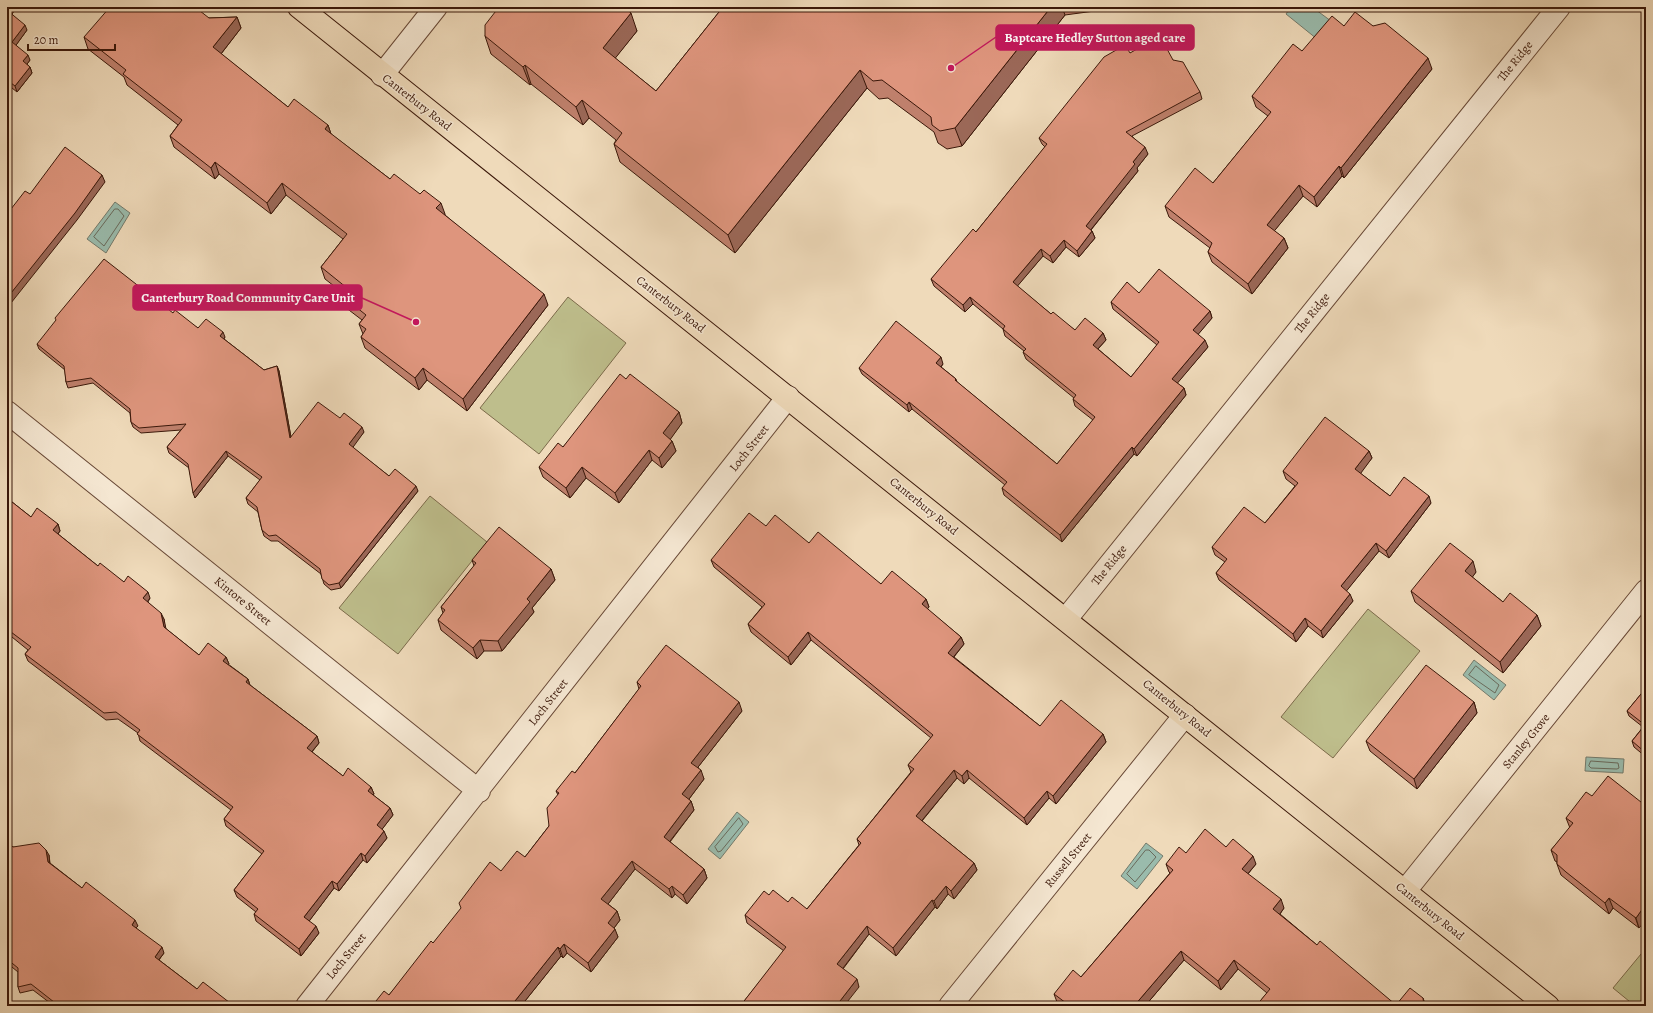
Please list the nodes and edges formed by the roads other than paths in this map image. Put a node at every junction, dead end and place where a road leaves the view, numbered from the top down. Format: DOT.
graph roads {
  1 [pos="299,7"];
  2 [pos="436,7"];
  3 [pos="1558,7"];
  4 [pos="382,75"];
  5 [pos="788,397"];
  6 [pos="7,412"];
  7 [pos="1646,591"];
  8 [pos="1066,619"];
  9 [pos="1185,715"];
  10 [pos="478,791"];
  11 [pos="1405,890"];
  12 [pos="306,1006"];
  13 [pos="950,1006"];
  14 [pos="1548,1006"];
  1 -- 4 [label="main road, Canterbury Road"];
  2 -- 4 [label="street"];
  3 -- 8 [label="street, The Ridge"];
  4 -- 5 [label="main road, Canterbury Road"];
  5 -- 8 [label="main road, Canterbury Road"];
  5 -- 10 [label="street, Loch Street"];
  6 -- 10 [label="street, Kintore Street"];
  7 -- 11 [label="street, Stanley Grove"];
  8 -- 9 [label="main road, Canterbury Road"];
  9 -- 11 [label="main road, Canterbury Road"];
  9 -- 13 [label="street, Russell Street"];
  10 -- 12 [label="street, Loch Street"];
  11 -- 14 [label="main road, Canterbury Road"];
}
